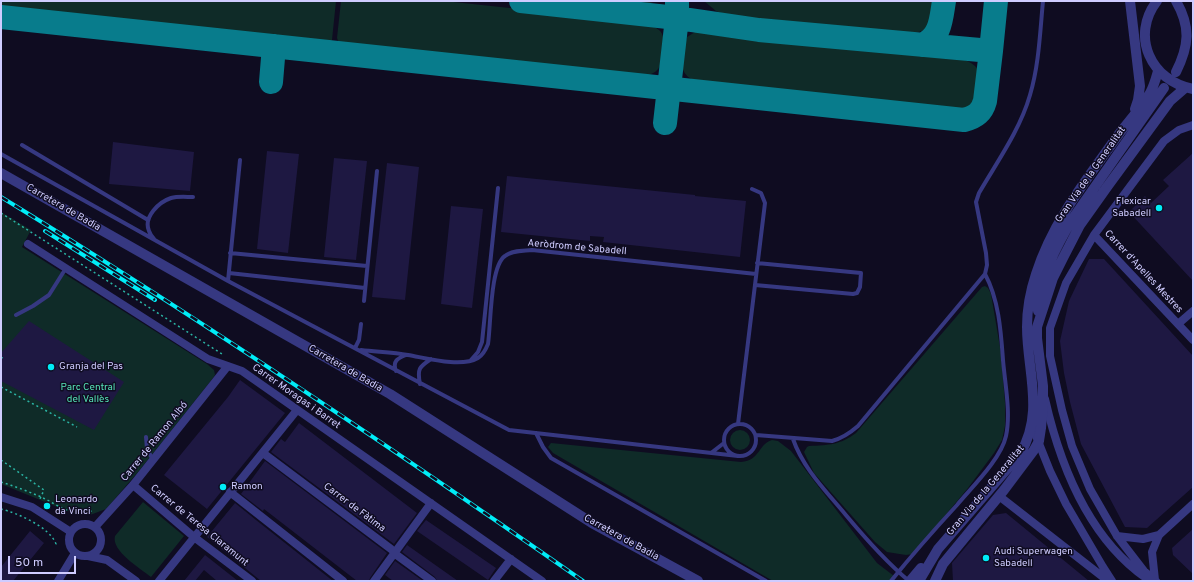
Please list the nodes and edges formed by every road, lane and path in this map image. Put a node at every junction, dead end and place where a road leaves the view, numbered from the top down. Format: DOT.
graph roads {
  1 [pos="1043,1"];
  2 [pos="1130,1"];
  3 [pos="1176,1"];
  4 [pos="1152,4"];
  5 [pos="1158,70"];
  6 [pos="1176,72"];
  7 [pos="1164,88"];
  8 [pos="1189,88"];
  9 [pos="1133,115"];
  10 [pos="1193,125"];
  11 [pos="22,145"];
  12 [pos="1,154"];
  13 [pos="240,160"];
  14 [pos="377,171"];
  15 [pos="1,173"];
  16 [pos="498,188"];
  17 [pos="752,189"];
  18 [pos="193,197"];
  19 [pos="1,213"];
  20 [pos="148,220"];
  21 [pos="1094,235"];
  22 [pos="154,239"];
  23 [pos="28,244"];
  24 [pos="230,253"];
  25 [pos="757,264"];
  26 [pos="367,266"];
  27 [pos="67,268"];
  28 [pos="228,273"];
  29 [pos="756,274"];
  30 [pos="985,274"];
  31 [pos="228,280"];
  32 [pos="755,285"];
  33 [pos="365,288"];
  34 [pos="364,301"];
  35 [pos="1193,311"];
  36 [pos="16,315"];
  37 [pos="361,324"];
  38 [pos="1178,324"];
  39 [pos="1037,327"];
  40 [pos="1193,340"];
  41 [pos="1028,346"];
  42 [pos="357,349"];
  43 [pos="407,355"];
  44 [pos="226,356"];
  45 [pos="1,358"];
  46 [pos="4,359"];
  47 [pos="431,359"];
  48 [pos="469,361"];
  49 [pos="227,367"];
  50 [pos="396,371"];
  51 [pos="420,384"];
  52 [pos="1043,386"];
  53 [pos="1,387"];
  54 [pos="297,410"];
  55 [pos="738,424"];
  56 [pos="77,427"];
  57 [pos="536,433"];
  58 [pos="756,435"];
  59 [pos="146,437"];
  60 [pos="793,439"];
  61 [pos="1039,440"];
  62 [pos="724,443"];
  63 [pos="263,453"];
  64 [pos="711,453"];
  65 [pos="738,456"];
  66 [pos="1,460"];
  67 [pos="153,460"];
  68 [pos="1,482"];
  69 [pos="133,485"];
  70 [pos="230,492"];
  71 [pos="999,496"];
  72 [pos="1,497"];
  73 [pos="41,497"];
  74 [pos="39,501"];
  75 [pos="431,503"];
  76 [pos="1193,504"];
  77 [pos="1,509"];
  78 [pos="92,513"];
  79 [pos="95,527"];
  80 [pos="71,532"];
  81 [pos="1159,535"];
  82 [pos="1117,536"];
  83 [pos="194,537"];
  84 [pos="101,541"];
  85 [pos="54,545"];
  86 [pos="938,549"];
  87 [pos="75,553"];
  88 [pos="396,553"];
  89 [pos="88,556"];
  90 [pos="511,559"];
  91 [pos="107,560"];
  92 [pos="684,572"];
  93 [pos="898,572"];
  94 [pos="936,580"];
  95 [pos="1155,580"];
  96 [pos="58,581"];
  97 [pos="136,581"];
  98 [pos="159,581"];
  99 [pos="252,581"];
  100 [pos="343,581"];
  101 [pos="374,581"];
  102 [pos="432,581"];
  103 [pos="494,581"];
  104 [pos="542,581"];
  105 [pos="698,581"];
  106 [pos="703,581"];
  107 [pos="706,581"];
  108 [pos="766,581"];
  109 [pos="890,581"];
  110 [pos="910,581"];
  111 [pos="919,581"];
  112 [pos="1108,581"];
  113 [pos="1112,581"];
  1 -- 30 [label="lane"];
  2 -- 9 [label="street"];
  3 -- 6 [label="street"];
  4 -- 5 [label="street"];
  5 -- 8 [label="street"];
  5 -- 9 [label="street, Gran Via de la Generalitat"];
  7 -- 39 [label="street"];
  8 -- 39 [label="street, Gran Via de la Generalitat"];
  9 -- 41 [label="street, Gran Via de la Generalitat"];
  10 -- 21 [label="street"];
  11 -- 20 [label="lane"];
  12 -- 22 [label="lane"];
  13 -- 24 [label="lane"];
  14 -- 26 [label="lane"];
  15 -- 92 [label="street, Carretera de Badia"];
  16 -- 48 [label="lane"];
  17 -- 25 [label="lane"];
  18 -- 20 [label="lane"];
  19 -- 44 [label="path"];
  20 -- 22 [label="lane"];
  21 -- 38 [label="street, Carrer d'Apelles Mestres"];
  21 -- 82 [label="street"];
  22 -- 31 [label="lane"];
  23 -- 27 [label="street, Carrer Moragas i Barret"];
  24 -- 26 [label="lane"];
  24 -- 28 [label="lane"];
  25 -- 29 [label="lane"];
  25 -- 32 [label="lane"];
  26 -- 33 [label="lane"];
  27 -- 36 [label="lane"];
  27 -- 49 [label="street, Carrer Moragas i Barret"];
  28 -- 31 [label="lane"];
  28 -- 33 [label="lane"];
  29 -- 32 [label="lane"];
  29 -- 48 [label="lane, Aeròdrom de Sabadell"];
  30 -- 60 [label="lane"];
  30 -- 93 [label="lane"];
  31 -- 42 [label="lane"];
  32 -- 55 [label="lane"];
  33 -- 34 [label="lane"];
  35 -- 38 [label="street"];
  37 -- 42 [label="lane"];
  38 -- 40 [label="street, Carrer d'Apelles Mestres"];
  39 -- 52 [label="street, Gran Via de la Generalitat"];
  41 -- 61 [label="street"];
  41 -- 86 [label="street, Gran Via de la Generalitat"];
  42 -- 43 [label="lane"];
  42 -- 50 [label="lane"];
  43 -- 47 [label="lane"];
  43 -- 50 [label="lane"];
  45 -- 46 [label="path"];
  47 -- 48 [label="lane"];
  47 -- 51 [label="lane"];
  49 -- 54 [label="street, Carrer Moragas i Barret"];
  49 -- 67 [label="street, Carrer de Ramon Albó"];
  50 -- 51 [label="lane"];
  51 -- 57 [label="lane"];
  52 -- 61 [label="street, Gran Via de la Generalitat"];
  52 -- 95 [label="street"];
  53 -- 56 [label="path"];
  54 -- 63 [label="street"];
  54 -- 75 [label="street, Carrer Moragas i Barret"];
  55 -- 58 [label="lane"];
  55 -- 62 [label="lane"];
  57 -- 64 [label="lane"];
  57 -- 108 [label="lane"];
  58 -- 60 [label="lane"];
  58 -- 65 [label="lane"];
  59 -- 67 [label="lane"];
  60 -- 93 [label="lane"];
  61 -- 71 [label="street, Gran Via de la Generalitat"];
  61 -- 113 [label="street"];
  62 -- 64 [label="lane"];
  62 -- 65 [label="lane"];
  63 -- 70 [label="street"];
  63 -- 88 [label="street, Carrer de Fàtima"];
  64 -- 65 [label="lane"];
  66 -- 73 [label="path"];
  67 -- 69 [label="street, Carrer de Ramon Albó"];
  68 -- 73 [label="path"];
  69 -- 79 [label="street, Carrer de Ramon Albó"];
  69 -- 83 [label="street, Carrer de Teresa Claramunt"];
  70 -- 83 [label="street"];
  70 -- 100 [label="street"];
  71 -- 94 [label="street, Gran Via de la Generalitat"];
  71 -- 112 [label="street"];
  72 -- 80 [label="street"];
  73 -- 74 [label="path"];
  73 -- 78 [label="path"];
  75 -- 88 [label="street"];
  75 -- 90 [label="street, Carrer Moragas i Barret"];
  76 -- 81 [label="street"];
  77 -- 85 [label="path"];
  79 -- 80 [label="street"];
  79 -- 84 [label="street"];
  80 -- 87 [label="street"];
  81 -- 82 [label="street"];
  81 -- 95 [label="street"];
  82 -- 95 [label="street"];
  83 -- 98 [label="street"];
  83 -- 99 [label="street, Carrer de Teresa Claramunt"];
  84 -- 89 [label="street"];
  84 -- 91 [label="street"];
  86 -- 110 [label="street"];
  86 -- 111 [label="street, Gran Via de la Generalitat"];
  87 -- 89 [label="street"];
  87 -- 96 [label="street"];
  88 -- 101 [label="street"];
  88 -- 102 [label="street, Carrer de Fàtima"];
  89 -- 91 [label="street"];
  90 -- 103 [label="street"];
  90 -- 104 [label="street, Carrer Moragas i Barret"];
  91 -- 97 [label="street"];
  92 -- 105 [label="street"];
  92 -- 106 [label="street"];
  92 -- 107 [label="street"];
  93 -- 109 [label="lane"];
  93 -- 110 [label="lane"];
}
